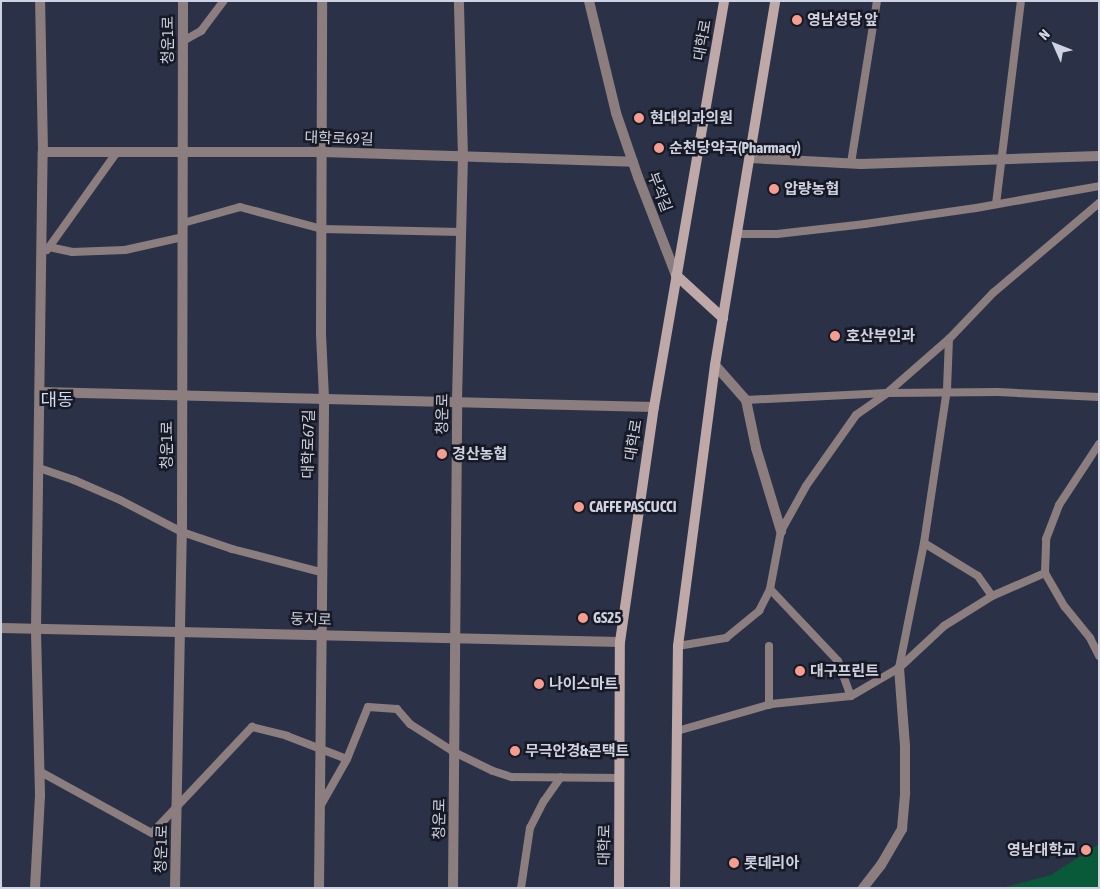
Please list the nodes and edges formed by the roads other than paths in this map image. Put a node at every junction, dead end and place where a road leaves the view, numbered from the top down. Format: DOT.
graph roads {
  1 [pos="40,1"];
  2 [pos="183,1"];
  3 [pos="224,1"];
  4 [pos="322,1"];
  5 [pos="459,1"];
  6 [pos="589,1"];
  7 [pos="724,1"];
  8 [pos="775,1"];
  9 [pos="877,1"];
  10 [pos="1021,1"];
  11 [pos="183,41"];
  12 [pos="183,151"];
  13 [pos="43,152"];
  14 [pos="117,152"];
  15 [pos="323,152"];
  16 [pos="1099,156"];
  17 [pos="463,158"];
  18 [pos="750,158"];
  19 [pos="1000,160"];
  20 [pos="633,162"];
  21 [pos="851,163"];
  22 [pos="1099,186"];
  23 [pos="996,204"];
  24 [pos="1099,204"];
  25 [pos="183,223"];
  26 [pos="322,229"];
  27 [pos="462,232"];
  28 [pos="736,234"];
  29 [pos="182,237"];
  30 [pos="49,247"];
  31 [pos="42,256"];
  32 [pos="676,275"];
  33 [pos="723,318"];
  34 [pos="949,339"];
  35 [pos="715,366"];
  36 [pos="40,392"];
  37 [pos="887,393"];
  38 [pos="946,393"];
  39 [pos="182,395"];
  40 [pos="1099,397"];
  41 [pos="324,398"];
  42 [pos="457,400"];
  43 [pos="746,400"];
  44 [pos="654,407"];
  45 [pos="1099,444"];
  46 [pos="39,468"];
  47 [pos="780,531"];
  48 [pos="182,532"];
  49 [pos="924,543"];
  50 [pos="321,572"];
  51 [pos="1045,573"];
  52 [pos="770,589"];
  53 [pos="992,596"];
  54 [pos="1,628"];
  55 [pos="36,628"];
  56 [pos="181,631"];
  57 [pos="320,634"];
  58 [pos="455,638"];
  59 [pos="620,642"];
  60 [pos="678,646"];
  61 [pos="769,646"];
  62 [pos="1099,656"];
  63 [pos="899,668"];
  64 [pos="851,696"];
  65 [pos="769,705"];
  66 [pos="678,731"];
  67 [pos="320,749"];
  68 [pos="454,752"];
  69 [pos="347,759"];
  70 [pos="39,771"];
  71 [pos="561,777"];
  72 [pos="619,778"];
  73 [pos="178,805"];
  74 [pos="320,807"];
  75 [pos="35,888"];
  76 [pos="175,888"];
  77 [pos="319,888"];
  78 [pos="453,888"];
  79 [pos="521,888"];
  80 [pos="618,888"];
  81 [pos="675,888"];
  82 [pos="863,888"];
  1 -- 13 [label="street"];
  2 -- 11 [label="street, 청운1로"];
  3 -- 11 [label="lane"];
  4 -- 15 [label="street, 대학로67길"];
  5 -- 17 [label="street, 청운로"];
  6 -- 20 [label="street, 부적길"];
  7 -- 32 [label="main road, 대학로"];
  8 -- 18 [label="main road"];
  9 -- 21 [label="lane"];
  10 -- 19 [label="lane"];
  11 -- 12 [label="street, 청운1로"];
  12 -- 14 [label="street, 대학로69길"];
  12 -- 15 [label="street, 대학로69길"];
  12 -- 25 [label="street, 청운1로"];
  13 -- 14 [label="street, 대학로69길"];
  13 -- 31 [label="street"];
  14 -- 30 [label="lane"];
  15 -- 17 [label="street, 대학로69길"];
  15 -- 26 [label="street, 대학로67길"];
  16 -- 19 [label="street"];
  17 -- 20 [label="street, 대학로69길"];
  17 -- 27 [label="street, 청운로"];
  18 -- 21 [label="street"];
  18 -- 28 [label="main road"];
  19 -- 21 [label="street"];
  19 -- 23 [label="lane"];
  20 -- 32 [label="street, 부적길"];
  22 -- 23 [label="lane"];
  23 -- 28 [label="lane"];
  24 -- 34 [label="lane"];
  25 -- 26 [label="lane"];
  25 -- 29 [label="street, 청운1로"];
  26 -- 27 [label="lane"];
  26 -- 41 [label="street, 대학로67길"];
  27 -- 42 [label="street, 청운로"];
  28 -- 33 [label="main road"];
  29 -- 30 [label="lane"];
  29 -- 39 [label="street, 청운1로"];
  30 -- 31 [label="lane"];
  31 -- 36 [label="street"];
  32 -- 33 [label="main road"];
  32 -- 44 [label="main road, 대학로"];
  33 -- 35 [label="main road"];
  34 -- 37 [label="lane"];
  34 -- 38 [label="lane"];
  35 -- 43 [label="street"];
  35 -- 60 [label="main road"];
  36 -- 39 [label="street"];
  36 -- 46 [label="street"];
  37 -- 38 [label="lane"];
  37 -- 43 [label="lane"];
  37 -- 47 [label="lane"];
  38 -- 40 [label="lane"];
  38 -- 49 [label="lane"];
  39 -- 41 [label="street"];
  39 -- 48 [label="street, 청운1로"];
  41 -- 42 [label="street"];
  41 -- 50 [label="street, 대학로67길"];
  42 -- 44 [label="street"];
  42 -- 58 [label="street, 청운로"];
  43 -- 47 [label="street"];
  44 -- 59 [label="main road, 대학로"];
  45 -- 51 [label="lane"];
  46 -- 48 [label="lane"];
  46 -- 55 [label="street"];
  47 -- 52 [label="lane"];
  48 -- 50 [label="lane"];
  48 -- 56 [label="street, 청운1로"];
  49 -- 53 [label="lane"];
  49 -- 63 [label="lane"];
  50 -- 57 [label="street, 대학로67길"];
  51 -- 53 [label="lane"];
  51 -- 62 [label="lane"];
  52 -- 60 [label="lane"];
  52 -- 64 [label="lane"];
  53 -- 63 [label="lane"];
  54 -- 55 [label="street, 둥지로"];
  55 -- 56 [label="street, 둥지로"];
  55 -- 70 [label="street"];
  56 -- 57 [label="street, 둥지로"];
  56 -- 73 [label="street, 청운1로"];
  57 -- 58 [label="street, 둥지로"];
  57 -- 67 [label="street, 대학로67길"];
  58 -- 59 [label="street, 둥지로"];
  58 -- 68 [label="street, 청운로"];
  59 -- 72 [label="main road, 대학로"];
  60 -- 66 [label="main road"];
  61 -- 65 [label="lane"];
  63 -- 64 [label="lane"];
  63 -- 82 [label="street"];
  64 -- 65 [label="lane"];
  65 -- 66 [label="lane"];
  66 -- 81 [label="main road"];
  67 -- 69 [label="lane"];
  67 -- 73 [label="lane"];
  67 -- 74 [label="street, 대학로67길"];
  68 -- 69 [label="lane"];
  68 -- 71 [label="lane"];
  68 -- 78 [label="street, 청운로"];
  69 -- 74 [label="lane"];
  70 -- 73 [label="lane"];
  70 -- 75 [label="street"];
  71 -- 72 [label="lane"];
  71 -- 79 [label="lane"];
  72 -- 80 [label="main road, 대학로"];
  73 -- 76 [label="street, 청운1로"];
  74 -- 77 [label="street, 대학로67길"];
}
